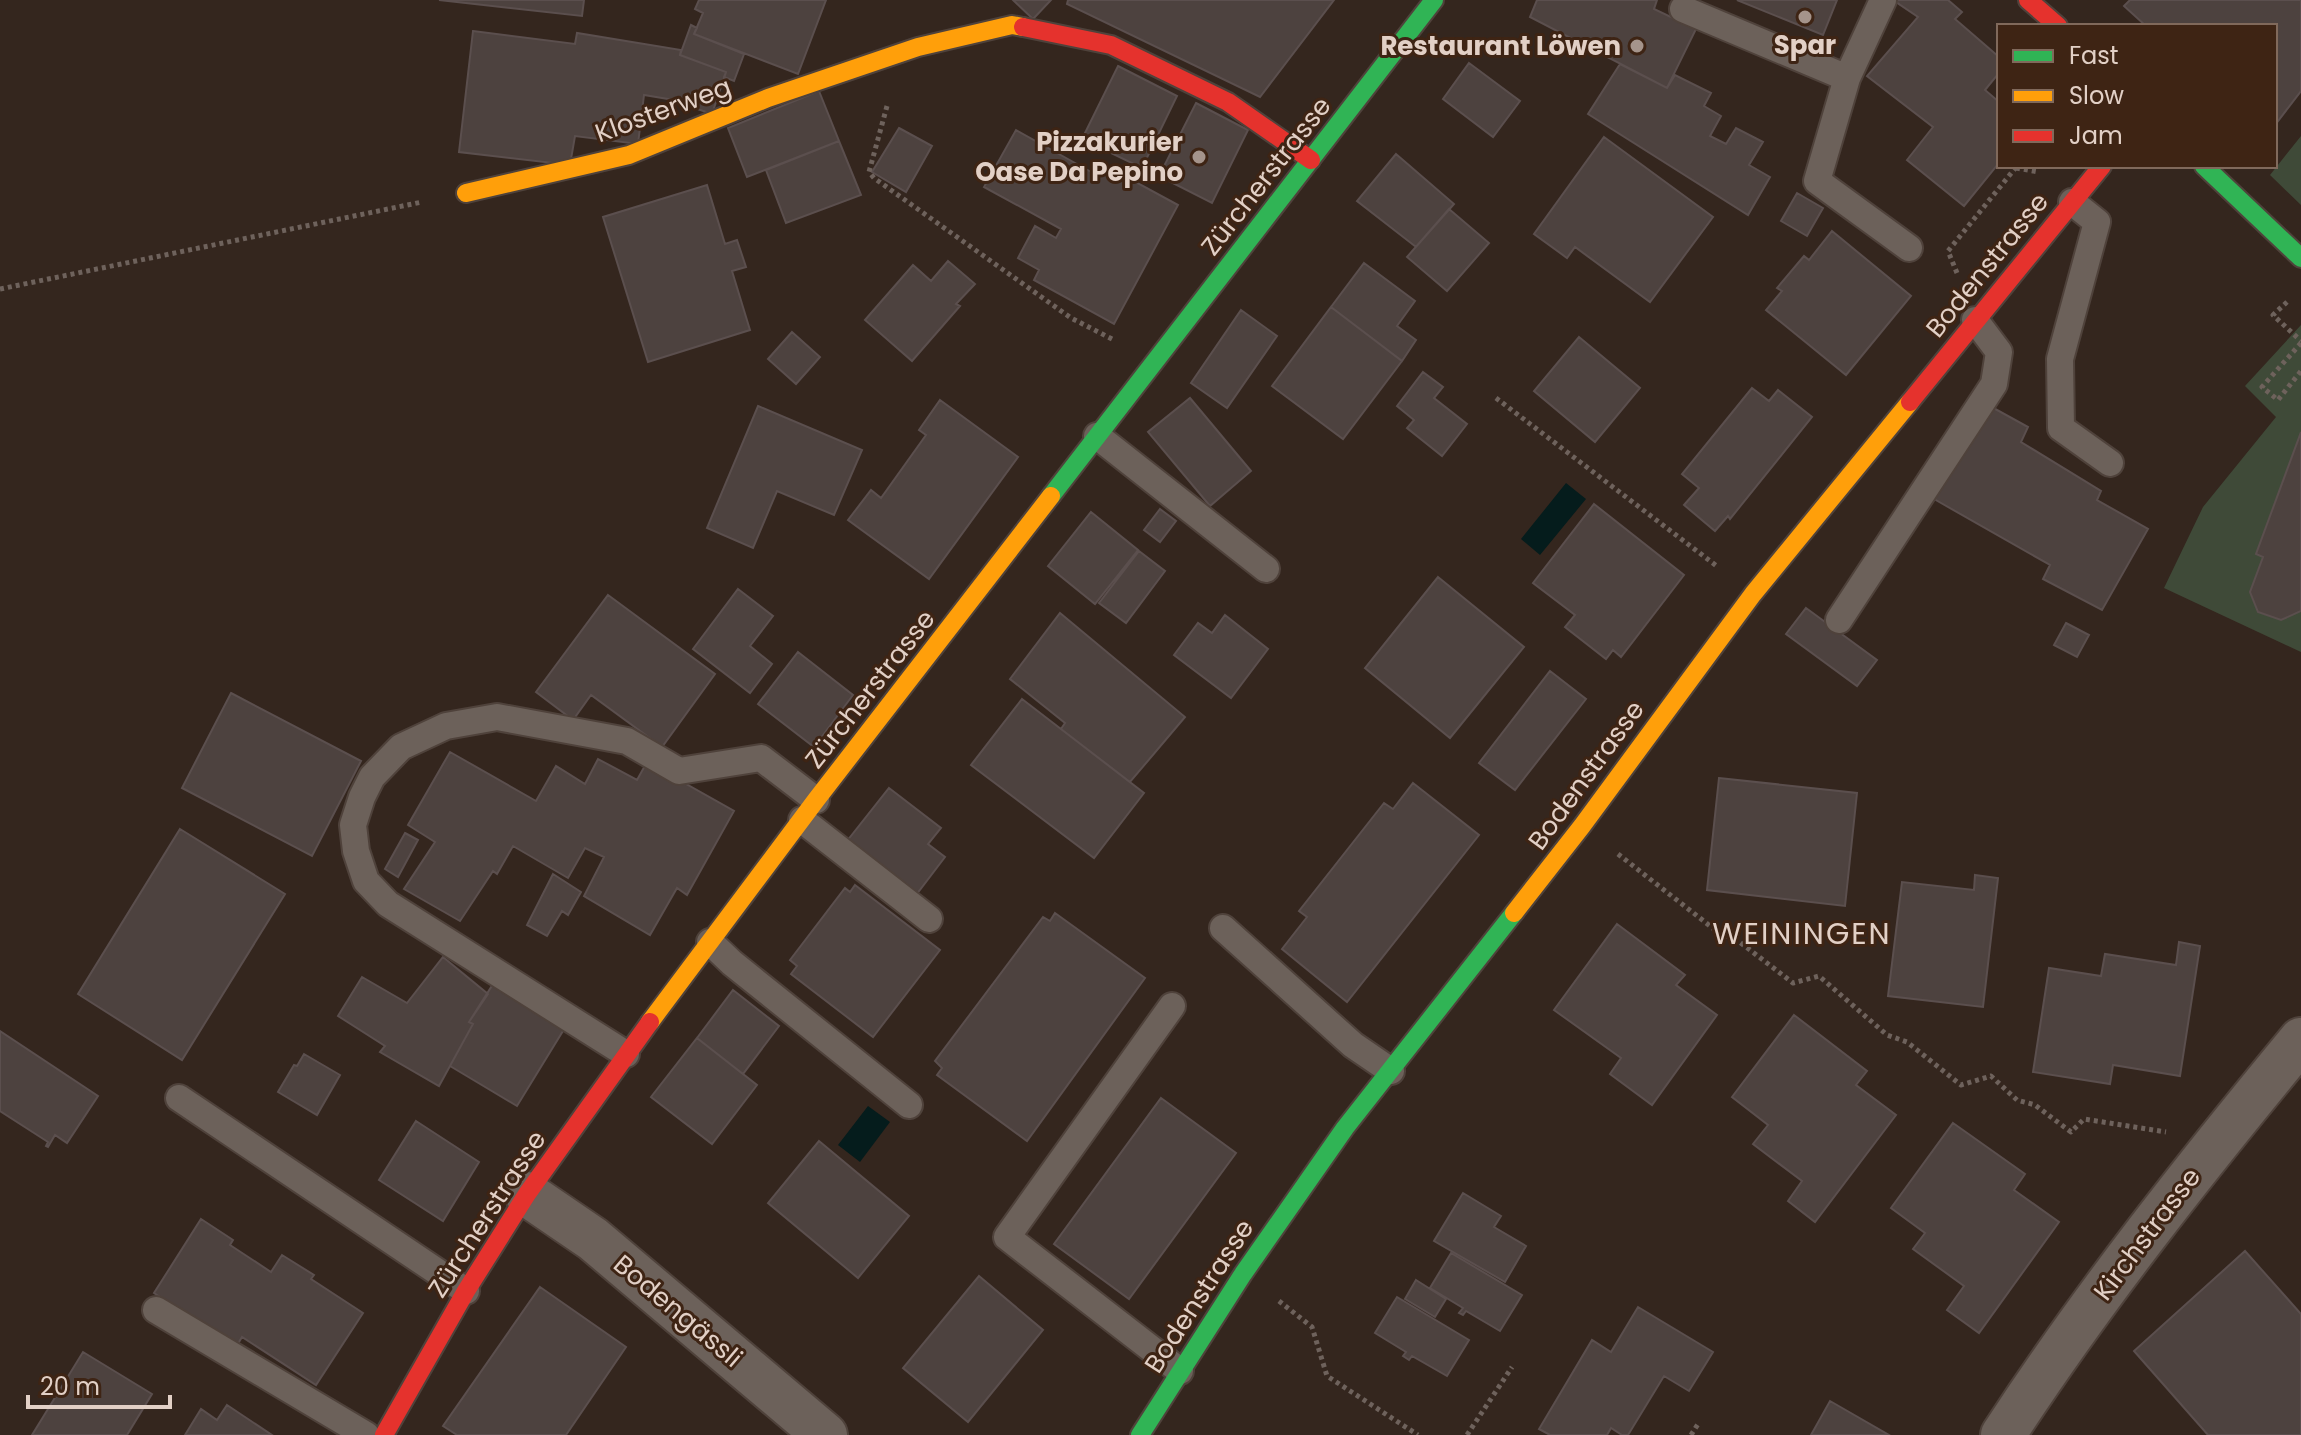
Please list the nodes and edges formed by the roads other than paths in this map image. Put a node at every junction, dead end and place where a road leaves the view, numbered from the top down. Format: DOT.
graph roads {
  1 [pos="1434,0"];
  2 [pos="1883,0"];
  3 [pos="2028,0"];
  4 [pos="1683,9"];
  5 [pos="2056,24"];
  6 [pos="1847,78"];
  7 [pos="1311,160"];
  8 [pos="2100,168"];
  9 [pos="2206,168"];
  10 [pos="466,193"];
  11 [pos="2072,202"];
  12 [pos="1909,248"];
  13 [pos="2301,258"];
  14 [pos="1975,320"];
  15 [pos="1097,436"];
  16 [pos="2110,463"];
  17 [pos="1266,569"];
  18 [pos="1839,620"];
  19 [pos="809,810"];
  20 [pos="929,919"];
  21 [pos="1223,928"];
  22 [pos="710,942"];
  23 [pos="1172,1006"];
  24 [pos="2301,1040"];
  25 [pos="626,1054"];
  26 [pos="1391,1071"];
  27 [pos="179,1098"];
  28 [pos="909,1105"];
  29 [pos="527,1194"];
  30 [pos="466,1291"];
  31 [pos="156,1310"];
  32 [pos="1180,1371"];
  33 [pos="366,1435"];
  34 [pos="384,1435"];
  35 [pos="825,1435"];
  36 [pos="1140,1435"];
  37 [pos="2003,1435"];
  1 -- 7 [label="street, Zürcherstrasse"];
  2 -- 6 [label="lane"];
  3 -- 5 [label="street"];
  4 -- 6 [label="lane"];
  6 -- 12 [label="lane"];
  7 -- 10 [label="street, Klosterweg"];
  7 -- 15 [label="street, Zürcherstrasse"];
  8 -- 11 [label="street, Bodenstrasse"];
  9 -- 13 [label="street"];
  11 -- 14 [label="street, Bodenstrasse"];
  11 -- 16 [label="lane"];
  14 -- 18 [label="lane"];
  14 -- 26 [label="street, Bodenstrasse"];
  15 -- 17 [label="lane"];
  15 -- 19 [label="street, Zürcherstrasse"];
  19 -- 20 [label="lane"];
  19 -- 22 [label="street, Zürcherstrasse"];
  19 -- 25 [label="lane"];
  21 -- 26 [label="lane"];
  22 -- 25 [label="street, Zürcherstrasse"];
  22 -- 28 [label="lane"];
  23 -- 32 [label="lane"];
  24 -- 37 [label="street, Kirchstrasse"];
  25 -- 29 [label="street, Zürcherstrasse"];
  26 -- 32 [label="street, Bodenstrasse"];
  27 -- 30 [label="lane"];
  29 -- 30 [label="street, Zürcherstrasse"];
  29 -- 35 [label="street, Bodengässli"];
  30 -- 34 [label="street, Zürcherstrasse"];
  31 -- 33 [label="lane"];
  32 -- 36 [label="street, Bodenstrasse"];
}
